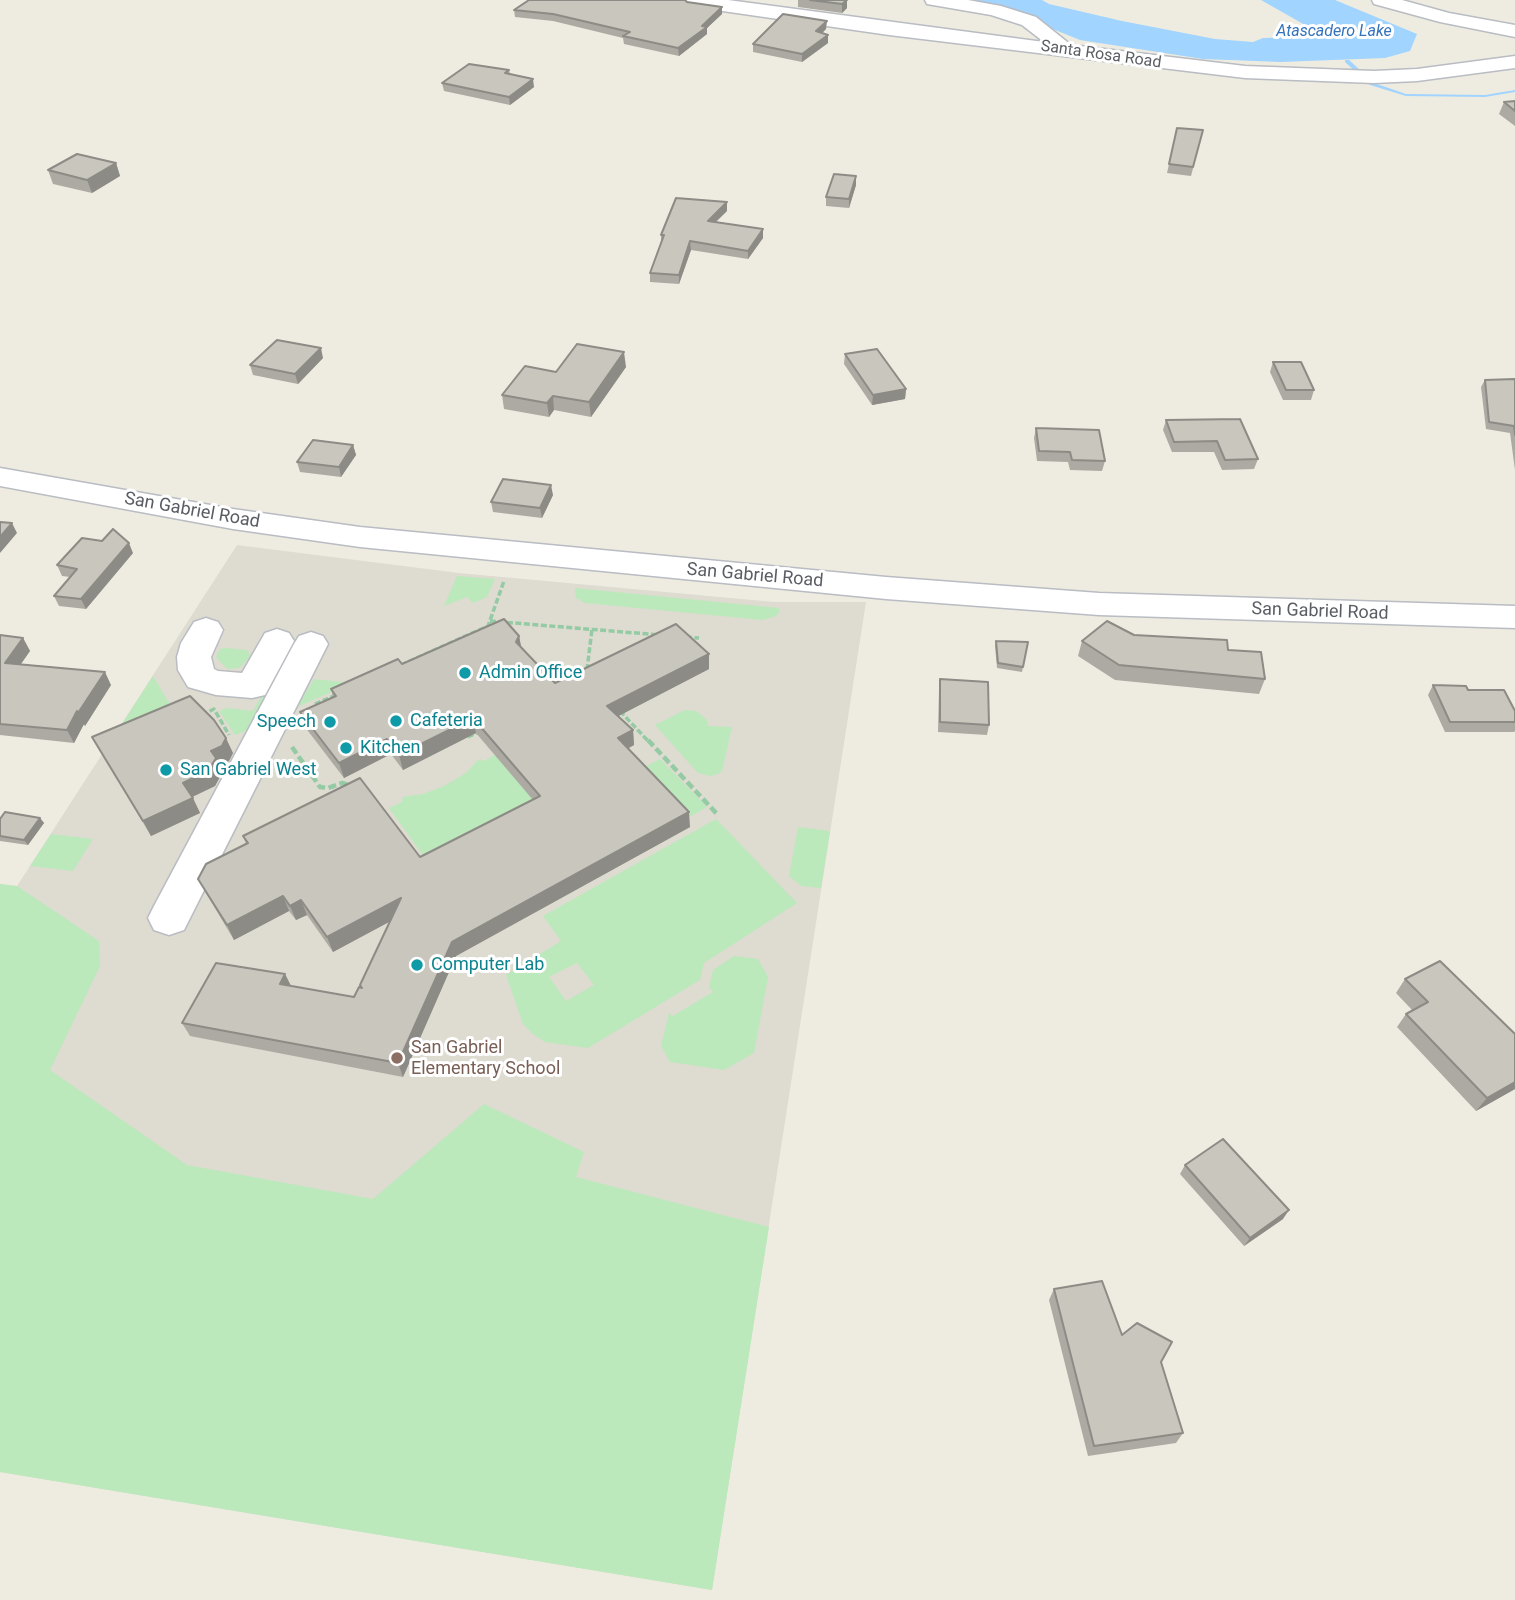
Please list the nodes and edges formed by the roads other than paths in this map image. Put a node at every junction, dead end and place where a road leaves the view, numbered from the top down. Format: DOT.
graph roads {
  1 [pos="688,0"];
  2 [pos="934,0"];
  3 [pos="1381,0"];
  4 [pos="1515,31"];
  5 [pos="1068,51"];
  6 [pos="1515,62"];
  7 [pos="0,477"];
  8 [pos="1515,617"];
  9 [pos="206,629"];
  10 [pos="169,918"];
  1 -- 5 [label="street, Santa Rosa Road"];
  2 -- 5 [label="street"];
  3 -- 4 [label="street"];
  5 -- 6 [label="street, Santa Rosa Road"];
  7 -- 8 [label="street, San Gabriel Road"];
  9 -- 10 [label="street"];
}
